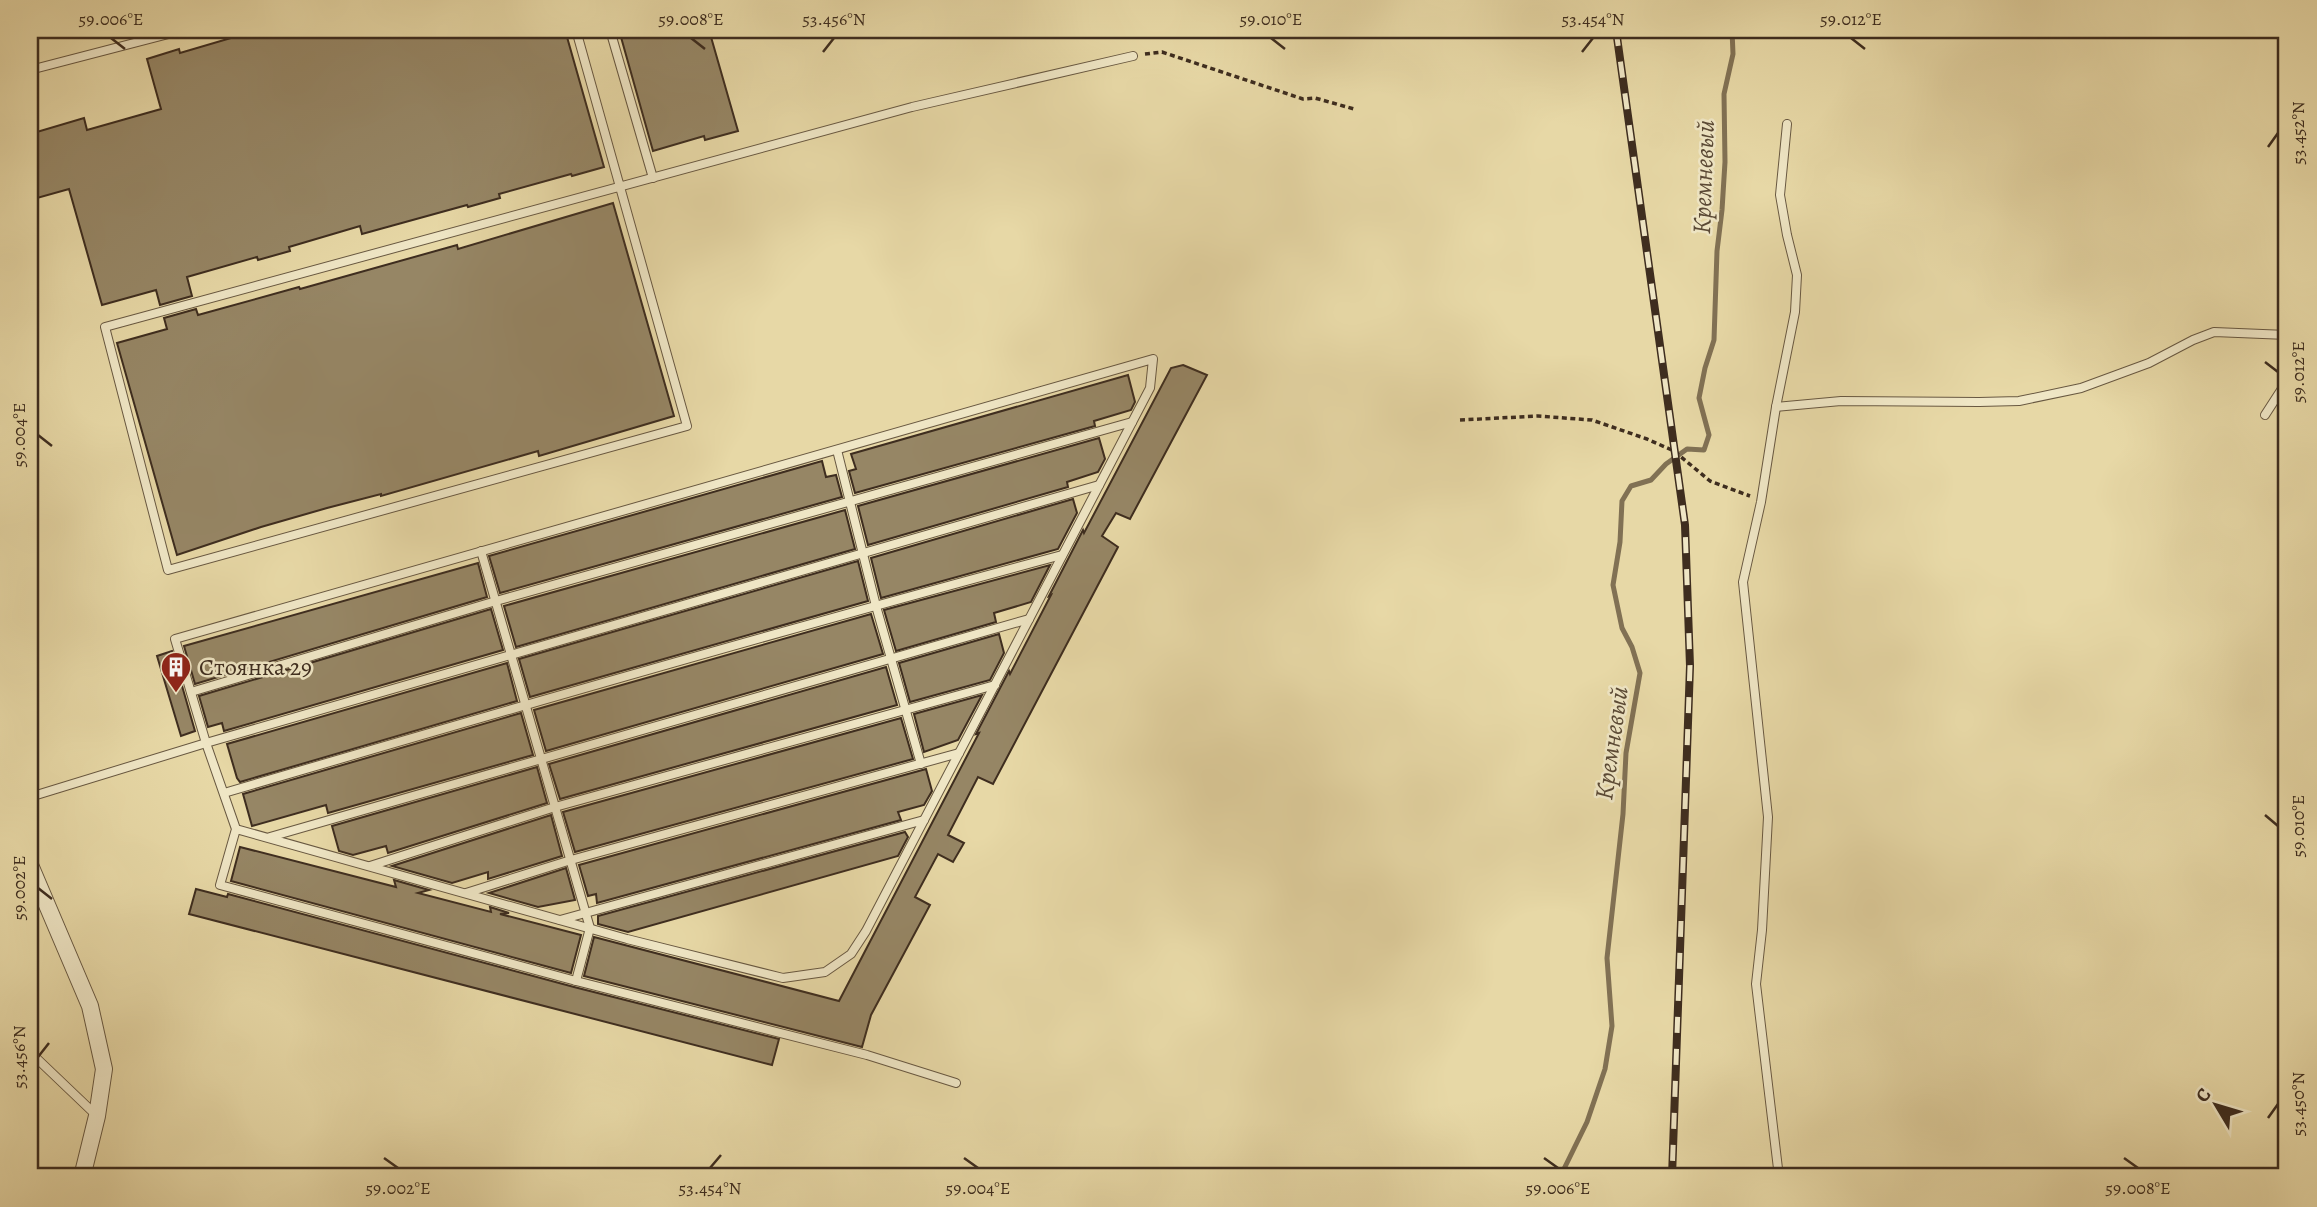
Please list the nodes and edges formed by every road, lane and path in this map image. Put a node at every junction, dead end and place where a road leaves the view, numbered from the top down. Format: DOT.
graph roads {
  1 [pos="184,30"];
  2 [pos="576,30"];
  3 [pos="610,30"];
  4 [pos="1133,56"];
  5 [pos="30,70"];
  6 [pos="1354,109"];
  7 [pos="1787,124"];
  8 [pos="653,178"];
  9 [pos="621,187"];
  10 [pos="2287,335"];
  11 [pos="2287,381"];
  12 [pos="1776,407"];
  13 [pos="2265,415"];
  14 [pos="1461,419"];
  15 [pos="1132,422"];
  16 [pos="836,450"];
  17 [pos="1099,485"];
  18 [pos="850,502"];
  19 [pos="1761,502"];
  20 [pos="481,551"];
  21 [pos="864,553"];
  22 [pos="1062,555"];
  23 [pos="496,601"];
  24 [pos="876,606"];
  25 [pos="1029,619"];
  26 [pos="512,654"];
  27 [pos="892,658"];
  28 [pos="995,685"];
  29 [pos="191,692"];
  30 [pos="526,705"];
  31 [pos="907,710"];
  32 [pos="206,743"];
  33 [pos="959,753"];
  34 [pos="542,760"];
  35 [pos="921,764"];
  36 [pos="224,793"];
  37 [pos="30,797"];
  38 [pos="555,807"];
  39 [pos="924,820"];
  40 [pos="236,829"];
  41 [pos="268,837"];
  42 [pos="571,860"];
  43 [pos="30,865"];
  44 [pos="370,866"];
  45 [pos="466,893"];
  46 [pos="585,913"];
  47 [pos="561,920"];
  48 [pos="590,928"];
  49 [pos="576,981"];
  50 [pos="30,1052"];
  51 [pos="957,1083"];
  52 [pos="97,1116"];
  53 [pos="82,1177"];
  54 [pos="1779,1177"];
  1 -- 5 [label="lane"];
  2 -- 9 [label="lane"];
  3 -- 8 [label="lane"];
  4 -- 6 [label="path"];
  4 -- 8 [label="lane"];
  7 -- 12 [label="lane"];
  8 -- 9 [label="lane"];
  9 -- 9 [label="lane"];
  10 -- 12 [label="lane"];
  11 -- 13 [label="lane"];
  12 -- 19 [label="lane"];
  14 -- 19 [label="path"];
  15 -- 16 [label="lane"];
  15 -- 17 [label="lane"];
  15 -- 18 [label="lane"];
  16 -- 18 [label="lane"];
  16 -- 20 [label="lane"];
  17 -- 21 [label="lane"];
  17 -- 22 [label="lane"];
  18 -- 21 [label="lane"];
  18 -- 23 [label="lane"];
  19 -- 54 [label="lane"];
  20 -- 23 [label="lane"];
  20 -- 29 [label="lane"];
  21 -- 24 [label="lane"];
  21 -- 26 [label="lane"];
  22 -- 24 [label="lane"];
  22 -- 25 [label="lane"];
  23 -- 26 [label="lane"];
  23 -- 29 [label="lane"];
  24 -- 27 [label="lane"];
  24 -- 30 [label="lane"];
  25 -- 27 [label="lane"];
  25 -- 28 [label="lane"];
  26 -- 30 [label="lane"];
  26 -- 32 [label="lane"];
  27 -- 31 [label="lane"];
  27 -- 34 [label="lane"];
  28 -- 31 [label="lane"];
  28 -- 33 [label="lane"];
  29 -- 32 [label="lane"];
  30 -- 34 [label="lane"];
  30 -- 36 [label="lane"];
  31 -- 35 [label="lane"];
  31 -- 38 [label="lane"];
  32 -- 36 [label="lane"];
  32 -- 37 [label="lane"];
  33 -- 35 [label="lane"];
  33 -- 39 [label="lane"];
  34 -- 38 [label="lane"];
  34 -- 41 [label="lane"];
  35 -- 42 [label="lane"];
  36 -- 40 [label="lane"];
  38 -- 42 [label="lane"];
  38 -- 44 [label="lane"];
  39 -- 46 [label="lane"];
  39 -- 48 [label="lane"];
  40 -- 41 [label="lane"];
  40 -- 49 [label="lane"];
  41 -- 44 [label="lane"];
  42 -- 45 [label="lane"];
  42 -- 46 [label="lane"];
  43 -- 52 [label="street"];
  44 -- 45 [label="lane"];
  45 -- 47 [label="lane"];
  46 -- 47 [label="lane"];
  46 -- 48 [label="lane"];
  47 -- 48 [label="lane"];
  48 -- 49 [label="lane"];
  49 -- 51 [label="lane"];
  50 -- 52 [label="lane"];
  52 -- 53 [label="street"];
}
